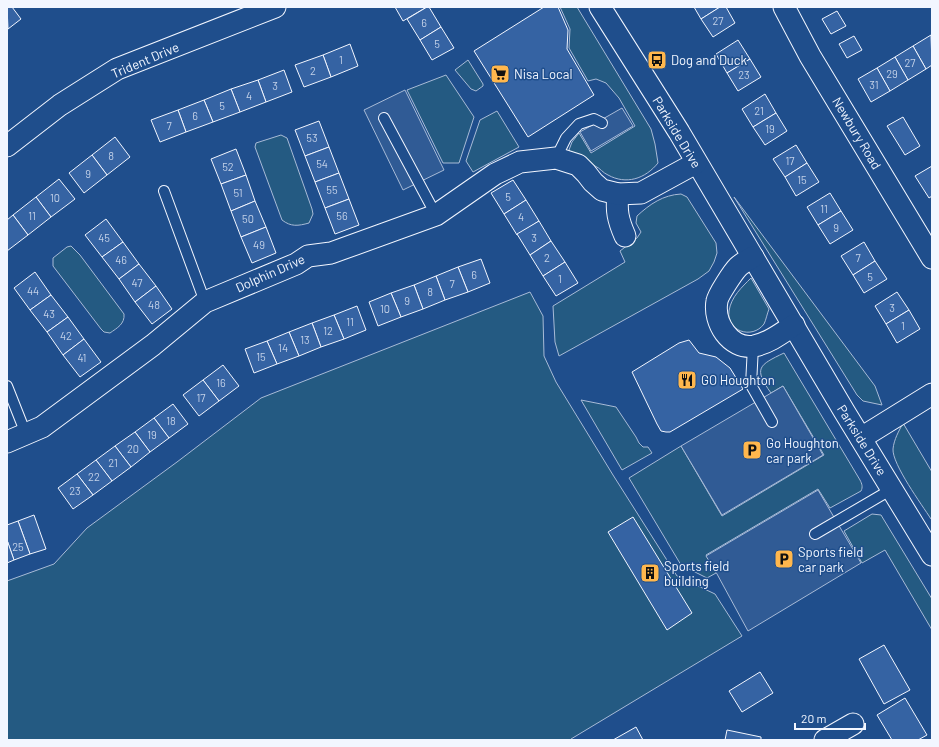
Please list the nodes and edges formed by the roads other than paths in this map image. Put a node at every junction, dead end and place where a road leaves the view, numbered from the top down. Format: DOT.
graph roads {
  1 [pos="275,7"];
  2 [pos="600,7"];
  3 [pos="784,7"];
  4 [pos="384,118"];
  5 [pos="602,122"];
  6 [pos="7,146"];
  7 [pos="556,158"];
  8 [pos="696,163"];
  9 [pos="164,191"];
  10 [pos="618,194"];
  11 [pos="436,215"];
  12 [pos="625,236"];
  13 [pos="753,257"];
  14 [pos="932,258"];
  15 [pos="205,302"];
  16 [pos="794,325"];
  17 [pos="753,346"];
  18 [pos="7,386"];
  19 [pos="932,394"];
  20 [pos="772,422"];
  21 [pos="16,438"];
  22 [pos="861,438"];
  23 [pos="892,489"];
  24 [pos="815,534"];
  25 [pos="932,555"];
  26 [pos="853,724"];
  27 [pos="825,740"];
  1 -- 6 [label="street, Trident Drive"];
  2 -- 8 [label="street, Parkside Drive"];
  3 -- 14 [label="street, Newbury Road"];
  4 -- 11 [label="lane"];
  5 -- 7 [label="lane"];
  7 -- 10 [label="street, Dolphin Drive"];
  7 -- 11 [label="street, Dolphin Drive"];
  8 -- 10 [label="street, Dolphin Drive"];
  8 -- 13 [label="street, Parkside Drive"];
  9 -- 15 [label="lane"];
  10 -- 12 [label="street"];
  11 -- 15 [label="street, Dolphin Drive"];
  13 -- 16 [label="street, Parkside Drive"];
  13 -- 17 [label="street"];
  15 -- 21 [label="street, Dolphin Drive"];
  16 -- 17 [label="street"];
  16 -- 22 [label="street, Parkside Drive"];
  17 -- 20 [label="lane"];
  18 -- 21 [label="lane"];
  19 -- 22 [label="street"];
  22 -- 23 [label="street, Parkside Drive"];
  23 -- 24 [label="lane"];
  23 -- 25 [label="street, Parkside Drive"];
  26 -- 27 [label="street"];
}
